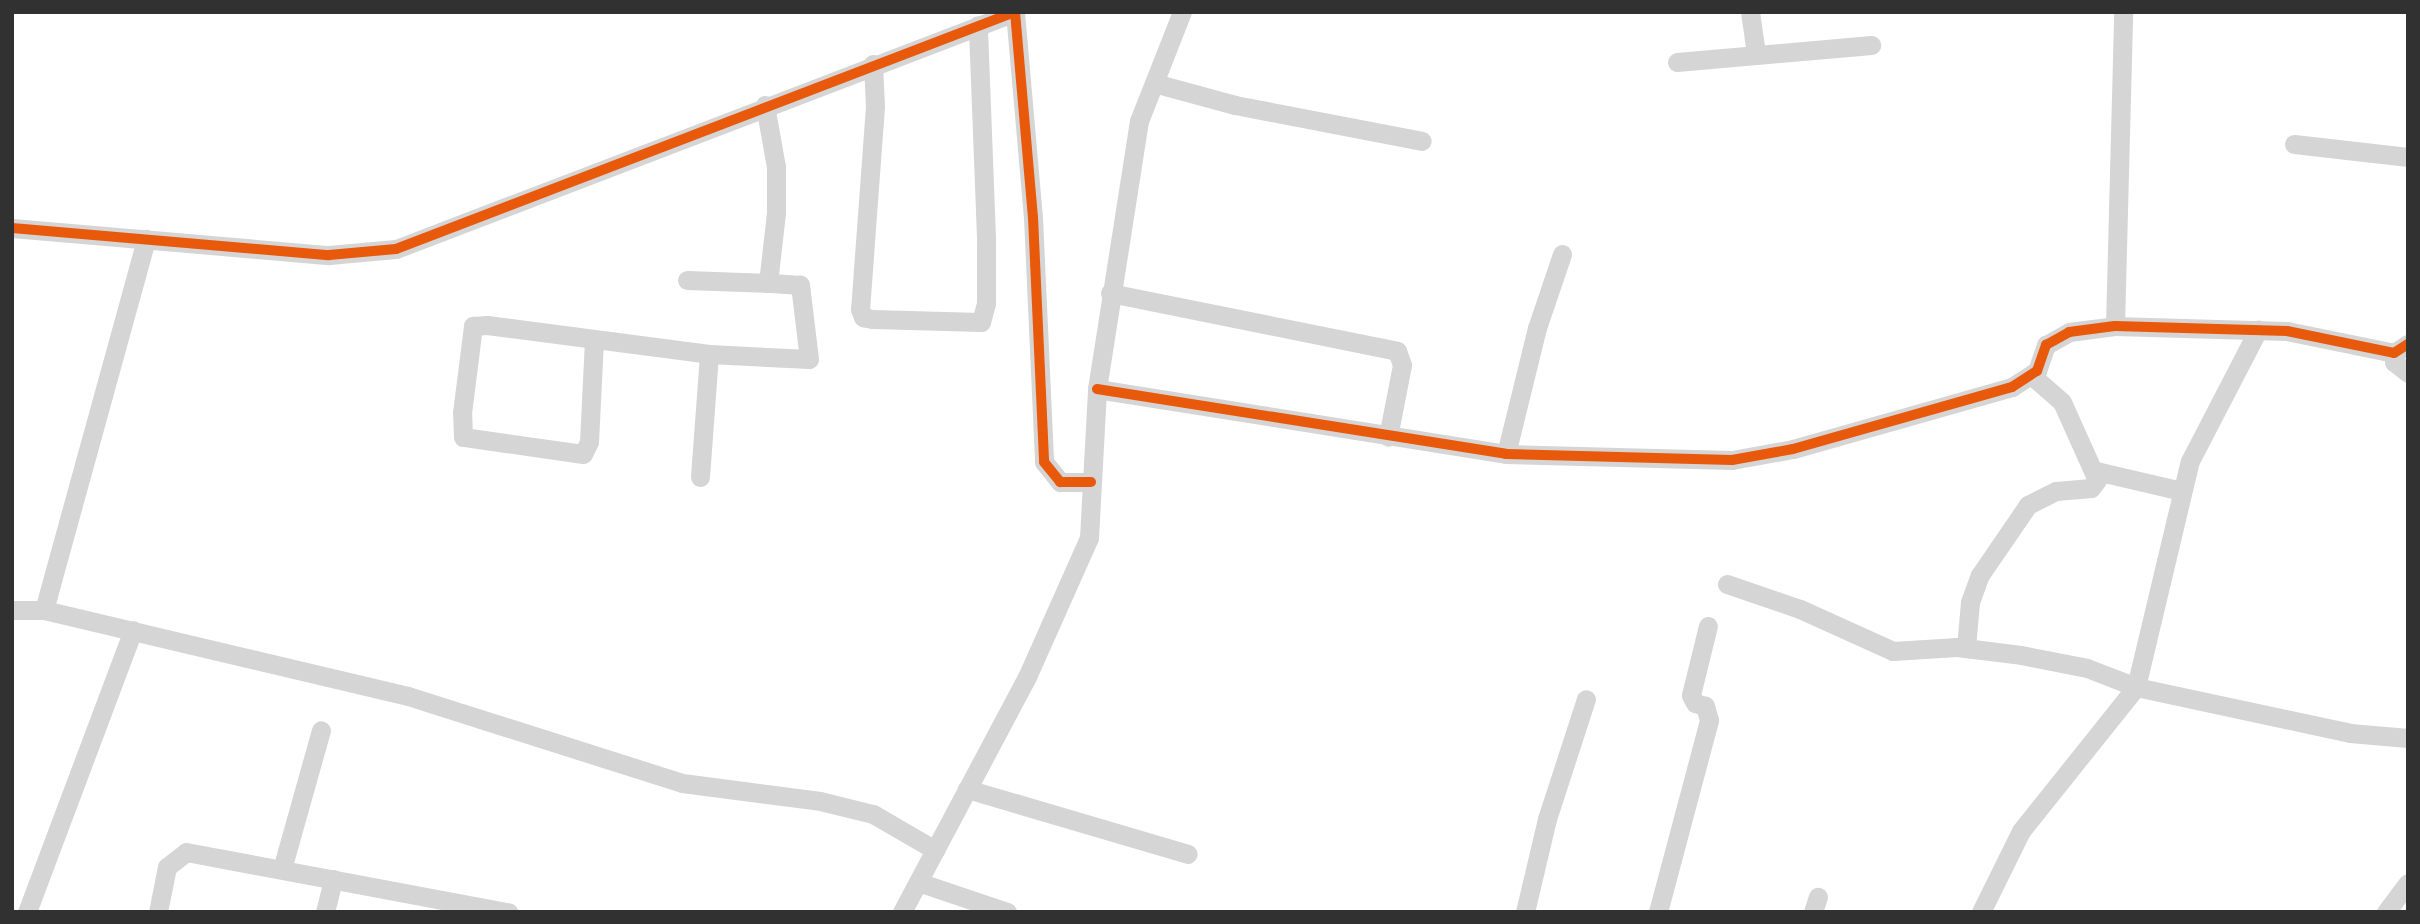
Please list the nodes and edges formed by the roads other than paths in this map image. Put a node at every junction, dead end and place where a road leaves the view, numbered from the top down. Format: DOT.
graph roads {
  1 [pos="1015,12"];
  2 [pos="1182,12"];
  3 [pos="1750,12"];
  4 [pos="2123,12"];
  5 [pos="978,25"];
  6 [pos="1871,45"];
  7 [pos="1756,53"];
  8 [pos="1677,62"];
  9 [pos="873,64"];
  10 [pos="1154,83"];
  11 [pos="765,105"];
  12 [pos="1422,141"];
  13 [pos="2294,144"];
  14 [pos="2408,157"];
  15 [pos="12,228"];
  16 [pos="146,239"];
  17 [pos="1562,254"];
  18 [pos="687,280"];
  19 [pos="768,284"];
  20 [pos="1110,293"];
  21 [pos="2115,326"];
  22 [pos="2258,330"];
  23 [pos="594,340"];
  24 [pos="2401,348"];
  25 [pos="709,354"];
  26 [pos="2408,373"];
  27 [pos="2032,376"];
  28 [pos="1097,388"];
  29 [pos="1388,437"];
  30 [pos="1506,454"];
  31 [pos="2095,471"];
  32 [pos="700,477"];
  33 [pos="1075,482"];
  34 [pos="2181,491"];
  35 [pos="1727,584"];
  36 [pos="12,610"];
  37 [pos="44,610"];
  38 [pos="1708,626"];
  39 [pos="133,630"];
  40 [pos="1966,648"];
  41 [pos="2136,687"];
  42 [pos="1586,699"];
  43 [pos="321,730"];
  44 [pos="2408,738"];
  45 [pos="967,789"];
  46 [pos="935,850"];
  47 [pos="1188,854"];
  48 [pos="282,869"];
  49 [pos="334,879"];
  50 [pos="918,883"];
  51 [pos="2408,883"];
  52 [pos="27,912"];
  53 [pos="158,912"];
  54 [pos="326,912"];
  55 [pos="508,912"];
  56 [pos="902,912"];
  57 [pos="1007,912"];
  58 [pos="1525,912"];
  59 [pos="1658,912"];
  60 [pos="1981,912"];
  61 [pos="2386,912"];
  1 -- 5 [label="street"];
  1 -- 33 [label="street"];
  2 -- 10 [label="street"];
  3 -- 7 [label="street"];
  4 -- 21 [label="street"];
  5 -- 9 [label="street"];
  5 -- 9 [label="street"];
  6 -- 7 [label="street"];
  7 -- 8 [label="street"];
  9 -- 11 [label="street"];
  10 -- 12 [label="street"];
  10 -- 20 [label="street"];
  11 -- 16 [label="street"];
  11 -- 19 [label="street"];
  13 -- 14 [label="street"];
  15 -- 16 [label="street"];
  16 -- 37 [label="street"];
  17 -- 30 [label="street"];
  18 -- 19 [label="street"];
  19 -- 25 [label="street"];
  20 -- 28 [label="street"];
  20 -- 29 [label="street"];
  21 -- 22 [label="street"];
  21 -- 27 [label="street"];
  22 -- 24 [label="street"];
  22 -- 34 [label="street"];
  23 -- 23 [label="street"];
  23 -- 25 [label="street"];
  24 -- 26 [label="street"];
  25 -- 32 [label="street"];
  27 -- 30 [label="street"];
  27 -- 31 [label="street"];
  28 -- 29 [label="street"];
  28 -- 33 [label="street"];
  29 -- 30 [label="street"];
  31 -- 34 [label="street"];
  31 -- 40 [label="street"];
  33 -- 45 [label="street"];
  34 -- 41 [label="street"];
  35 -- 40 [label="street"];
  36 -- 37 [label="street"];
  37 -- 39 [label="street"];
  38 -- 59 [label="street"];
  39 -- 46 [label="street"];
  39 -- 52 [label="street"];
  40 -- 41 [label="street"];
  41 -- 44 [label="street"];
  41 -- 60 [label="street"];
  42 -- 58 [label="street"];
  43 -- 48 [label="street"];
  45 -- 46 [label="street"];
  45 -- 47 [label="street"];
  46 -- 50 [label="street"];
  48 -- 49 [label="street"];
  48 -- 53 [label="street"];
  49 -- 54 [label="street"];
  49 -- 55 [label="street"];
  50 -- 56 [label="street"];
  50 -- 57 [label="street"];
  51 -- 61 [label="street"];
}
